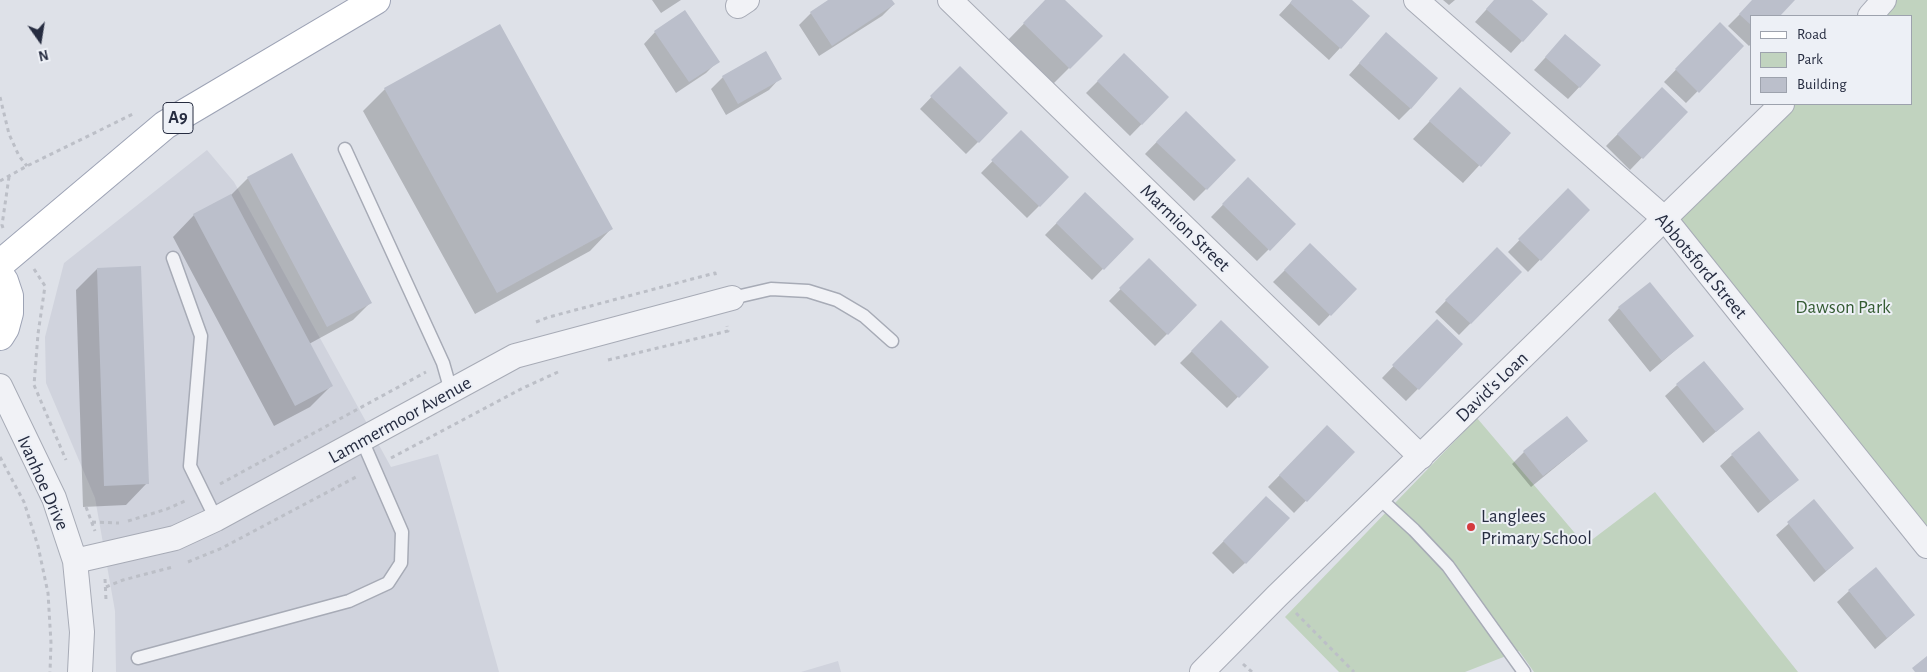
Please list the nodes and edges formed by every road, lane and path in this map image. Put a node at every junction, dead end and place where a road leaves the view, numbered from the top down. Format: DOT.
graph roads {
  1 [pos="376,0"];
  2 [pos="950,0"];
  3 [pos="1416,0"];
  4 [pos="0,97"];
  5 [pos="1781,105"];
  6 [pos="345,149"];
  7 [pos="27,166"];
  8 [pos="9,177"];
  9 [pos="1666,219"];
  10 [pos="1,224"];
  11 [pos="173,258"];
  12 [pos="4,264"];
  13 [pos="726,299"];
  14 [pos="0,336"];
  15 [pos="892,341"];
  16 [pos="599,362"];
  17 [pos="561,371"];
  18 [pos="0,386"];
  19 [pos="451,391"];
  20 [pos="362,440"];
  21 [pos="0,457"];
  22 [pos="1420,457"];
  23 [pos="374,467"];
  24 [pos="69,468"];
  25 [pos="1378,497"];
  26 [pos="84,504"];
  27 [pos="216,519"];
  28 [pos="1927,546"];
  29 [pos="102,554"];
  30 [pos="75,561"];
  31 [pos="185,563"];
  32 [pos="176,566"];
  33 [pos="106,587"];
  34 [pos="1277,596"];
  35 [pos="106,606"];
  36 [pos="138,658"];
  37 [pos="50,672"];
  38 [pos="80,672"];
  39 [pos="1202,672"];
  40 [pos="1354,672"];
  41 [pos="1524,672"];
  1 -- 12 [label="main road, A9"];
  2 -- 22 [label="street, Marmion Street"];
  3 -- 9 [label="street, Abbotsford Street"];
  4 -- 7 [label="path"];
  5 -- 9 [label="street, David's Loan"];
  6 -- 19 [label="lane"];
  8 -- 10 [label="path"];
  9 -- 22 [label="street, David's Loan"];
  9 -- 28 [label="street, Abbotsford Street"];
  10 -- 12 [label="path"];
  11 -- 27 [label="lane"];
  12 -- 14 [label="main road"];
  12 -- 24 [label="path"];
  13 -- 15 [label="lane"];
  13 -- 16 [label="path"];
  13 -- 19 [label="street, Lammermoor Avenue"];
  17 -- 23 [label="path"];
  18 -- 30 [label="street, Ivanhoe Drive"];
  19 -- 20 [label="street, Lammermoor Avenue"];
  20 -- 23 [label="lane"];
  20 -- 27 [label="street, Lammermoor Avenue"];
  21 -- 37 [label="path"];
  22 -- 25 [label="street, David's Loan"];
  23 -- 31 [label="path"];
  23 -- 36 [label="lane"];
  25 -- 34 [label="street, David's Loan"];
  25 -- 41 [label="lane"];
  26 -- 29 [label="path"];
  27 -- 29 [label="street, Lammermoor Avenue"];
  29 -- 30 [label="street, Lammermoor Avenue"];
  29 -- 33 [label="path"];
  30 -- 38 [label="street, Ivanhoe Drive"];
  32 -- 33 [label="path"];
  33 -- 35 [label="path"];
  34 -- 39 [label="street, David's Loan"];
  34 -- 40 [label="path"];
}
